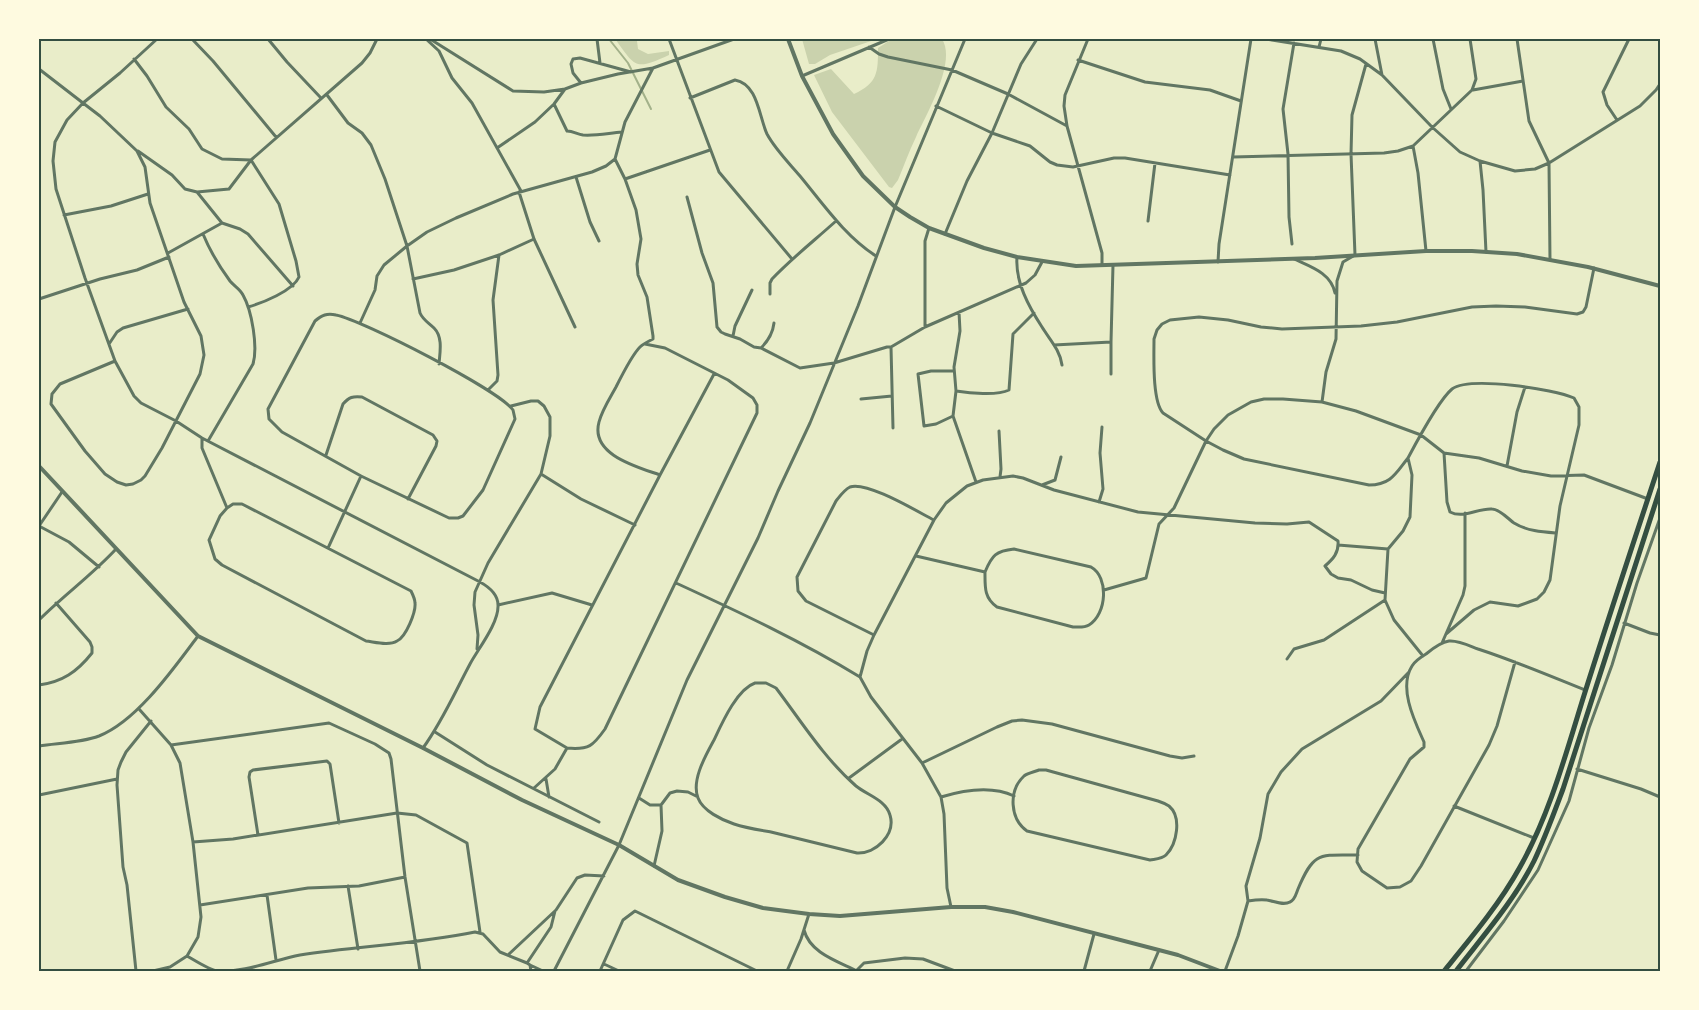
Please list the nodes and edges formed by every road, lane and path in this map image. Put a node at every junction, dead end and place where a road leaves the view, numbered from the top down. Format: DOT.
graph roads {
  1 [pos="157,39"];
  2 [pos="192,39"];
  3 [pos="268,39"];
  4 [pos="377,39"];
  5 [pos="428,39"];
  6 [pos="597,39"];
  7 [pos="669,39"];
  8 [pos="734,39"];
  9 [pos="788,39"];
  10 [pos="889,39"];
  11 [pos="965,39"];
  12 [pos="1037,39"];
  13 [pos="1088,39"];
  14 [pos="1251,39"];
  15 [pos="1266,39"];
  16 [pos="1320,39"];
  17 [pos="1375,39"];
  18 [pos="1433,39"];
  19 [pos="1470,39"];
  20 [pos="1517,39"];
  21 [pos="1629,39"];
  22 [pos="1294,43"];
  23 [pos="870,47"];
  24 [pos="1319,47"];
  25 [pos="134,60"];
  26 [pos="676,60"];
  27 [pos="1078,60"];
  28 [pos="600,63"];
  29 [pos="1366,64"];
  30 [pos="653,68"];
  31 [pos="39,69"];
  32 [pos="952,70"];
  33 [pos="631,72"];
  34 [pos="1382,75"];
  35 [pos="802,76"];
  36 [pos="1524,81"];
  37 [pos="580,83"];
  38 [pos="1660,84"];
  39 [pos="565,89"];
  40 [pos="1472,90"];
  41 [pos="1008,94"];
  42 [pos="327,95"];
  43 [pos="321,98"];
  44 [pos="690,98"];
  45 [pos="1242,101"];
  46 [pos="83,103"];
  47 [pos="554,104"];
  48 [pos="936,106"];
  49 [pos="1451,109"];
  50 [pos="1617,120"];
  51 [pos="1067,126"];
  52 [pos="1432,127"];
  53 [pos="622,132"];
  54 [pos="992,133"];
  55 [pos="276,138"];
  56 [pos="1413,146"];
  57 [pos="497,148"];
  58 [pos="710,150"];
  59 [pos="137,151"];
  60 [pos="1288,154"];
  61 [pos="1351,154"];
  62 [pos="1232,157"];
  63 [pos="615,159"];
  64 [pos="251,160"];
  65 [pos="1480,161"];
  66 [pos="1155,163"];
  67 [pos="1549,163"];
  68 [pos="1078,166"];
  69 [pos="1230,175"];
  70 [pos="576,177"];
  71 [pos="625,179"];
  72 [pos="197,192"];
  73 [pos="520,192"];
  74 [pos="148,194"];
  75 [pos="687,197"];
  76 [pos="895,207"];
  77 [pos="64,214"];
  78 [pos="836,221"];
  79 [pos="1148,221"];
  80 [pos="222,223"];
  81 [pos="929,228"];
  82 [pos="203,234"];
  83 [pos="944,234"];
  84 [pos="534,239"];
  85 [pos="599,241"];
  86 [pos="1292,244"];
  87 [pos="407,246"];
  88 [pos="1426,251"];
  89 [pos="1486,252"];
  90 [pos="168,255"];
  91 [pos="499,255"];
  92 [pos="1355,255"];
  93 [pos="876,256"];
  94 [pos="1017,257"];
  95 [pos="792,259"];
  96 [pos="1294,259"];
  97 [pos="1550,260"];
  98 [pos="1042,262"];
  99 [pos="1218,262"];
  100 [pos="1102,265"];
  101 [pos="1112,265"];
  102 [pos="1594,268"];
  103 [pos="413,279"];
  104 [pos="87,284"];
  105 [pos="1021,285"];
  106 [pos="293,286"];
  107 [pos="1660,286"];
  108 [pos="752,290"];
  109 [pos="770,294"];
  110 [pos="1336,296"];
  111 [pos="39,299"];
  112 [pos="248,307"];
  113 [pos="188,309"];
  114 [pos="959,312"];
  115 [pos="1034,313"];
  116 [pos="360,322"];
  117 [pos="774,323"];
  118 [pos="575,327"];
  119 [pos="925,327"];
  120 [pos="1336,328"];
  121 [pos="734,336"];
  122 [pos="1111,342"];
  123 [pos="109,344"];
  124 [pos="645,344"];
  125 [pos="1054,345"];
  126 [pos="891,347"];
  127 [pos="761,348"];
  128 [pos="115,361"];
  129 [pos="834,363"];
  130 [pos="439,364"];
  131 [pos="1062,365"];
  132 [pos="954,372"];
  133 [pos="714,374"];
  134 [pos="1111,374"];
  135 [pos="1525,387"];
  136 [pos="488,390"];
  137 [pos="956,391"];
  138 [pos="892,396"];
  139 [pos="861,399"];
  140 [pos="1322,402"];
  141 [pos="510,406"];
  142 [pos="953,416"];
  143 [pos="176,421"];
  144 [pos="1102,427"];
  145 [pos="893,428"];
  146 [pos="999,431"];
  147 [pos="1421,434"];
  148 [pos="202,438"];
  149 [pos="208,441"];
  150 [pos="1206,441"];
  151 [pos="1444,453"];
  152 [pos="326,455"];
  153 [pos="1061,457"];
  154 [pos="1408,458"];
  155 [pos="1660,462"];
  156 [pos="39,466"];
  157 [pos="1507,466"];
  158 [pos="541,474"];
  159 [pos="660,475"];
  160 [pos="1568,475"];
  161 [pos="361,476"];
  162 [pos="1000,477"];
  163 [pos="976,482"];
  164 [pos="1042,486"];
  165 [pos="1660,489"];
  166 [pos="62,492"];
  167 [pos="1648,498"];
  168 [pos="408,499"];
  169 [pos="1099,502"];
  170 [pos="227,508"];
  171 [pos="345,513"];
  172 [pos="1465,514"];
  173 [pos="1167,516"];
  174 [pos="1660,518"];
  175 [pos="934,520"];
  176 [pos="635,525"];
  177 [pos="39,526"];
  178 [pos="1556,533"];
  179 [pos="1338,545"];
  180 [pos="328,548"];
  181 [pos="116,549"];
  182 [pos="1388,549"];
  183 [pos="916,556"];
  184 [pos="99,567"];
  185 [pos="985,572"];
  186 [pos="480,582"];
  187 [pos="676,583"];
  188 [pos="1104,590"];
  189 [pos="1386,594"];
  190 [pos="1385,600"];
  191 [pos="56,603"];
  192 [pos="592,605"];
  193 [pos="724,605"];
  194 [pos="498,606"];
  195 [pos="39,620"];
  196 [pos="1624,623"];
  197 [pos="1446,634"];
  198 [pos="874,635"];
  199 [pos="1660,635"];
  200 [pos="198,636"];
  201 [pos="1441,644"];
  202 [pos="477,651"];
  203 [pos="1424,656"];
  204 [pos="1287,659"];
  205 [pos="1516,662"];
  206 [pos="1409,671"];
  207 [pos="860,677"];
  208 [pos="39,685"];
  209 [pos="1585,690"];
  210 [pos="139,709"];
  211 [pos="151,722"];
  212 [pos="435,732"];
  213 [pos="902,739"];
  214 [pos="171,745"];
  215 [pos="39,746"];
  216 [pos="423,748"];
  217 [pos="567,748"];
  218 [pos="1194,756"];
  219 [pos="922,763"];
  220 [pos="1577,769"];
  221 [pos="849,778"];
  222 [pos="117,779"];
  223 [pos="546,779"];
  224 [pos="534,788"];
  225 [pos="39,795"];
  226 [pos="1014,796"];
  227 [pos="549,797"];
  228 [pos="697,797"];
  229 [pos="941,797"];
  230 [pos="1660,797"];
  231 [pos="638,798"];
  232 [pos="661,805"];
  233 [pos="1454,806"];
  234 [pos="397,813"];
  235 [pos="599,822"];
  236 [pos="339,823"];
  237 [pos="258,835"];
  238 [pos="1534,839"];
  239 [pos="193,842"];
  240 [pos="619,846"];
  241 [pos="1358,855"];
  242 [pos="654,866"];
  243 [pos="604,876"];
  244 [pos="405,877"];
  245 [pos="348,886"];
  246 [pos="267,895"];
  247 [pos="1248,901"];
  248 [pos="200,905"];
  249 [pos="951,907"];
  250 [pos="555,911"];
  251 [pos="809,914"];
  252 [pos="804,930"];
  253 [pos="480,932"];
  254 [pos="1094,934"];
  255 [pos="414,942"];
  256 [pos="358,949"];
  257 [pos="1159,950"];
  258 [pos="508,955"];
  259 [pos="187,956"];
  260 [pos="276,960"];
  261 [pos="529,964"];
  262 [pos="604,964"];
  263 [pos="1209,969"];
  264 [pos="136,971"];
  265 [pos="153,971"];
  266 [pos="420,971"];
  267 [pos="531,971"];
  268 [pos="543,971"];
  269 [pos="554,971"];
  270 [pos="600,971"];
  271 [pos="619,971"];
  272 [pos="757,971"];
  273 [pos="787,971"];
  274 [pos="856,971"];
  275 [pos="954,971"];
  276 [pos="1084,971"];
  277 [pos="1150,971"];
  278 [pos="1220,971"];
  279 [pos="1225,971"];
  280 [pos="1444,971"];
  281 [pos="1456,971"];
  282 [pos="1466,971"];
  1 -- 25 [label="street"];
  2 -- 55 [label="street"];
  3 -- 43 [label="street"];
  4 -- 42 [label="street"];
  5 -- 39 [label="street"];
  5 -- 57 [label="street"];
  6 -- 28 [label="street"];
  7 -- 26 [label="street"];
  8 -- 26 [label="street"];
  9 -- 35 [label="street"];
  10 -- 23 [label="street"];
  11 -- 32 [label="street"];
  12 -- 41 [label="street"];
  13 -- 27 [label="street"];
  14 -- 45 [label="street"];
  15 -- 22 [label="street"];
  16 -- 24 [label="street"];
  17 -- 34 [label="street"];
  18 -- 49 [label="street"];
  19 -- 40 [label="street"];
  20 -- 36 [label="street"];
  21 -- 50 [label="street"];
  22 -- 24 [label="street"];
  22 -- 60 [label="street"];
  23 -- 32 [label="street"];
  23 -- 35 [label="street"];
  24 -- 29 [label="street"];
  25 -- 46 [label="street"];
  25 -- 64 [label="street"];
  26 -- 30 [label="street"];
  26 -- 44 [label="street"];
  27 -- 45 [label="street"];
  27 -- 51 [label="street"];
  28 -- 33 [label="street"];
  28 -- 37 [label="street"];
  29 -- 34 [label="street"];
  29 -- 61 [label="street"];
  30 -- 33 [label="street"];
  30 -- 53 [label="street"];
  31 -- 46 [label="street"];
  32 -- 41 [label="street"];
  32 -- 48 [label="street"];
  33 -- 37 [label="street"];
  34 -- 52 [label="street"];
  35 -- 76 [label="street"];
  36 -- 40 [label="street"];
  36 -- 67 [label="street"];
  37 -- 39 [label="street"];
  38 -- 50 [label="street"];
  39 -- 47 [label="street"];
  40 -- 49 [label="street"];
  41 -- 51 [label="street"];
  41 -- 54 [label="street"];
  42 -- 43 [label="street"];
  42 -- 87 [label="street"];
  43 -- 55 [label="street"];
  44 -- 58 [label="street"];
  44 -- 78 [label="street"];
  45 -- 62 [label="street"];
  46 -- 59 [label="street"];
  46 -- 77 [label="street"];
  47 -- 53 [label="street"];
  47 -- 57 [label="street"];
  48 -- 54 [label="street"];
  48 -- 76 [label="street"];
  49 -- 52 [label="street"];
  50 -- 67 [label="street"];
  51 -- 68 [label="street"];
  52 -- 56 [label="street"];
  52 -- 65 [label="street"];
  53 -- 63 [label="street"];
  54 -- 68 [label="street"];
  54 -- 83 [label="street"];
  55 -- 64 [label="street"];
  56 -- 61 [label="street"];
  56 -- 88 [label="street"];
  57 -- 73 [label="street"];
  58 -- 71 [label="street"];
  58 -- 95 [label="street"];
  59 -- 72 [label="street"];
  59 -- 74 [label="street"];
  60 -- 61 [label="street"];
  60 -- 62 [label="street"];
  60 -- 86 [label="street"];
  61 -- 92 [label="street"];
  62 -- 69 [label="street"];
  63 -- 70 [label="street"];
  63 -- 71 [label="street"];
  64 -- 72 [label="street"];
  64 -- 106 [label="street"];
  65 -- 67 [label="street"];
  65 -- 89 [label="street"];
  66 -- 68 [label="street"];
  66 -- 69 [label="street"];
  66 -- 79 [label="street"];
  67 -- 97 [label="street"];
  68 -- 100 [label="street"];
  69 -- 99 [label="street"];
  70 -- 73 [label="street"];
  70 -- 85 [label="street"];
  71 -- 124 [label="street"];
  72 -- 80 [label="street"];
  73 -- 84 [label="street"];
  73 -- 87 [label="street"];
  74 -- 77 [label="street"];
  74 -- 90 [label="street"];
  75 -- 121 [label="street"];
  76 -- 81 [label="street"];
  76 -- 93 [label="street"];
  77 -- 104 [label="street"];
  78 -- 93 [label="street"];
  78 -- 95 [label="street"];
  80 -- 82 [label="street"];
  80 -- 106 [label="street"];
  81 -- 83 [label="street"];
  81 -- 119 [label="street"];
  82 -- 90 [label="street"];
  82 -- 112 [label="street"];
  83 -- 94 [label="street"];
  84 -- 91 [label="street"];
  84 -- 118 [label="street"];
  87 -- 103 [label="street"];
  87 -- 116 [label="street"];
  88 -- 89 [label="street"];
  88 -- 92 [label="street"];
  89 -- 97 [label="street"];
  90 -- 104 [label="street"];
  90 -- 113 [label="street"];
  91 -- 103 [label="street"];
  91 -- 136 [label="street"];
  92 -- 96 [label="street"];
  92 -- 110 [label="street"];
  93 -- 129 [label="street"];
  94 -- 98 [label="street"];
  94 -- 105 [label="street"];
  95 -- 109 [label="street"];
  96 -- 99 [label="street"];
  96 -- 110 [label="street"];
  97 -- 102 [label="street"];
  98 -- 100 [label="street"];
  98 -- 105 [label="street"];
  99 -- 101 [label="street"];
  100 -- 101 [label="street"];
  101 -- 122 [label="street"];
  102 -- 107 [label="street"];
  102 -- 120 [label="street"];
  103 -- 130 [label="street"];
  104 -- 111 [label="street"];
  104 -- 123 [label="street"];
  105 -- 114 [label="street"];
  105 -- 115 [label="street"];
  106 -- 112 [label="street"];
  108 -- 121 [label="street"];
  110 -- 120 [label="street"];
  112 -- 149 [label="street"];
  113 -- 123 [label="street"];
  113 -- 143 [label="street"];
  114 -- 119 [label="street"];
  114 -- 132 [label="street"];
  115 -- 125 [label="street"];
  115 -- 137 [label="street"];
  116 -- 130 [label="street"];
  116 -- 152 [label="street"];
  117 -- 127 [label="street"];
  119 -- 126 [label="street"];
  120 -- 140 [label="street"];
  120 -- 150 [label="street"];
  121 -- 127 [label="street"];
  122 -- 125 [label="street"];
  122 -- 134 [label="street"];
  123 -- 128 [label="street"];
  124 -- 133 [label="street"];
  124 -- 159 [label="street"];
  125 -- 131 [label="street"];
  126 -- 129 [label="street"];
  126 -- 138 [label="street"];
  127 -- 129 [label="street"];
  128 -- 143 [label="street"];
  128 -- 143 [label="street"];
  129 -- 193 [label="street"];
  130 -- 136 [label="street"];
  132 -- 137 [label="street"];
  132 -- 142 [label="street"];
  133 -- 159 [label="street"];
  133 -- 187 [label="street"];
  135 -- 147 [label="street"];
  135 -- 157 [label="street"];
  135 -- 160 [label="street"];
  136 -- 141 [label="street"];
  137 -- 142 [label="street"];
  138 -- 139 [label="street"];
  138 -- 145 [label="street"];
  140 -- 147 [label="street"];
  140 -- 150 [label="street"];
  141 -- 158 [label="street"];
  141 -- 168 [label="street"];
  142 -- 163 [label="street"];
  143 -- 148 [label="street"];
  144 -- 169 [label="street"];
  146 -- 162 [label="street"];
  147 -- 151 [label="street"];
  147 -- 154 [label="street"];
  148 -- 149 [label="street"];
  148 -- 170 [label="street"];
  149 -- 171 [label="street"];
  150 -- 154 [label="street"];
  150 -- 173 [label="street"];
  151 -- 157 [label="street"];
  151 -- 172 [label="street"];
  152 -- 161 [label="street"];
  152 -- 168 [label="street"];
  153 -- 164 [label="street"];
  154 -- 182 [label="street"];
  155 -- 167 [label="highway"];
  156 -- 166 [label="street"];
  157 -- 160 [label="street"];
  158 -- 176 [label="street"];
  158 -- 186 [label="street"];
  159 -- 176 [label="street"];
  160 -- 167 [label="street"];
  160 -- 178 [label="street"];
  161 -- 168 [label="street"];
  161 -- 171 [label="street"];
  162 -- 163 [label="street"];
  162 -- 164 [label="street"];
  163 -- 175 [label="street"];
  164 -- 169 [label="street"];
  165 -- 281 [label="highway"];
  166 -- 177 [label="street"];
  166 -- 181 [label="street"];
  167 -- 209 [label="highway"];
  169 -- 173 [label="street"];
  170 -- 180 [label="street"];
  170 -- 180 [label="street"];
  171 -- 180 [label="street"];
  171 -- 186 [label="street"];
  172 -- 178 [label="street"];
  172 -- 197 [label="street"];
  173 -- 179 [label="street"];
  173 -- 188 [label="street"];
  174 -- 196 [label="street"];
  175 -- 183 [label="street"];
  175 -- 198 [label="street"];
  176 -- 192 [label="street"];
  177 -- 184 [label="street"];
  178 -- 197 [label="street"];
  179 -- 182 [label="street"];
  179 -- 189 [label="street"];
  181 -- 184 [label="street"];
  181 -- 200 [label="street"];
  182 -- 189 [label="street"];
  183 -- 185 [label="street"];
  183 -- 198 [label="street"];
  184 -- 191 [label="street"];
  185 -- 188 [label="street"];
  185 -- 188 [label="street"];
  186 -- 194 [label="street"];
  186 -- 202 [label="street"];
  187 -- 193 [label="street"];
  187 -- 217 [label="street"];
  189 -- 190 [label="street"];
  190 -- 203 [label="street"];
  190 -- 204 [label="street"];
  191 -- 195 [label="street"];
  191 -- 208 [label="street"];
  192 -- 194 [label="street"];
  192 -- 217 [label="street"];
  193 -- 207 [label="street"];
  193 -- 231 [label="street"];
  194 -- 202 [label="street"];
  196 -- 199 [label="street"];
  196 -- 220 [label="street"];
  197 -- 201 [label="street"];
  198 -- 207 [label="street"];
  200 -- 210 [label="street"];
  200 -- 216 [label="street"];
  201 -- 203 [label="street"];
  201 -- 205 [label="street"];
  202 -- 212 [label="street"];
  203 -- 206 [label="street"];
  205 -- 209 [label="street"];
  205 -- 233 [label="street"];
  206 -- 241 [label="street"];
  206 -- 247 [label="street"];
  207 -- 213 [label="street"];
  209 -- 238 [label="highway"];
  210 -- 211 [label="street"];
  210 -- 215 [label="street"];
  211 -- 214 [label="street"];
  211 -- 222 [label="street"];
  212 -- 216 [label="street"];
  212 -- 224 [label="street"];
  213 -- 219 [label="street"];
  213 -- 221 [label="street"];
  214 -- 234 [label="street"];
  214 -- 239 [label="street"];
  216 -- 240 [label="street"];
  217 -- 223 [label="street"];
  218 -- 219 [label="street"];
  219 -- 229 [label="street"];
  220 -- 230 [label="street"];
  220 -- 282 [label="street"];
  221 -- 228 [label="street"];
  221 -- 228 [label="street"];
  222 -- 225 [label="street"];
  222 -- 264 [label="street"];
  223 -- 224 [label="street"];
  223 -- 227 [label="street"];
  224 -- 227 [label="street"];
  226 -- 226 [label="street"];
  226 -- 229 [label="street"];
  227 -- 235 [label="street"];
  228 -- 232 [label="street"];
  229 -- 249 [label="street"];
  231 -- 232 [label="street"];
  231 -- 240 [label="street"];
  232 -- 242 [label="street"];
  233 -- 238 [label="street"];
  233 -- 241 [label="street"];
  234 -- 236 [label="street"];
  234 -- 244 [label="street"];
  234 -- 253 [label="street"];
  236 -- 237 [label="street"];
  236 -- 237 [label="street"];
  237 -- 239 [label="street"];
  238 -- 280 [label="highway"];
  239 -- 248 [label="street"];
  240 -- 242 [label="street"];
  240 -- 243 [label="street"];
  241 -- 247 [label="street"];
  242 -- 251 [label="street"];
  243 -- 250 [label="street"];
  243 -- 269 [label="street"];
  244 -- 245 [label="street"];
  244 -- 255 [label="street"];
  245 -- 246 [label="street"];
  245 -- 256 [label="street"];
  246 -- 248 [label="street"];
  246 -- 260 [label="street"];
  247 -- 279 [label="street"];
  248 -- 259 [label="street"];
  249 -- 251 [label="street"];
  249 -- 254 [label="street"];
  250 -- 258 [label="street"];
  250 -- 261 [label="street"];
  251 -- 252 [label="street"];
  252 -- 273 [label="street"];
  252 -- 274 [label="street"];
  253 -- 255 [label="street"];
  253 -- 258 [label="street"];
  254 -- 257 [label="street"];
  254 -- 276 [label="street"];
  255 -- 256 [label="street"];
  255 -- 266 [label="street"];
  256 -- 260 [label="street"];
  257 -- 263 [label="street"];
  257 -- 277 [label="street"];
  258 -- 261 [label="street"];
  259 -- 260 [label="street"];
  259 -- 265 [label="street"];
  261 -- 267 [label="street"];
  261 -- 268 [label="street"];
  262 -- 270 [label="street"];
  262 -- 271 [label="street"];
  262 -- 272 [label="street"];
  263 -- 278 [label="street"];
  274 -- 275 [label="street"];
}
